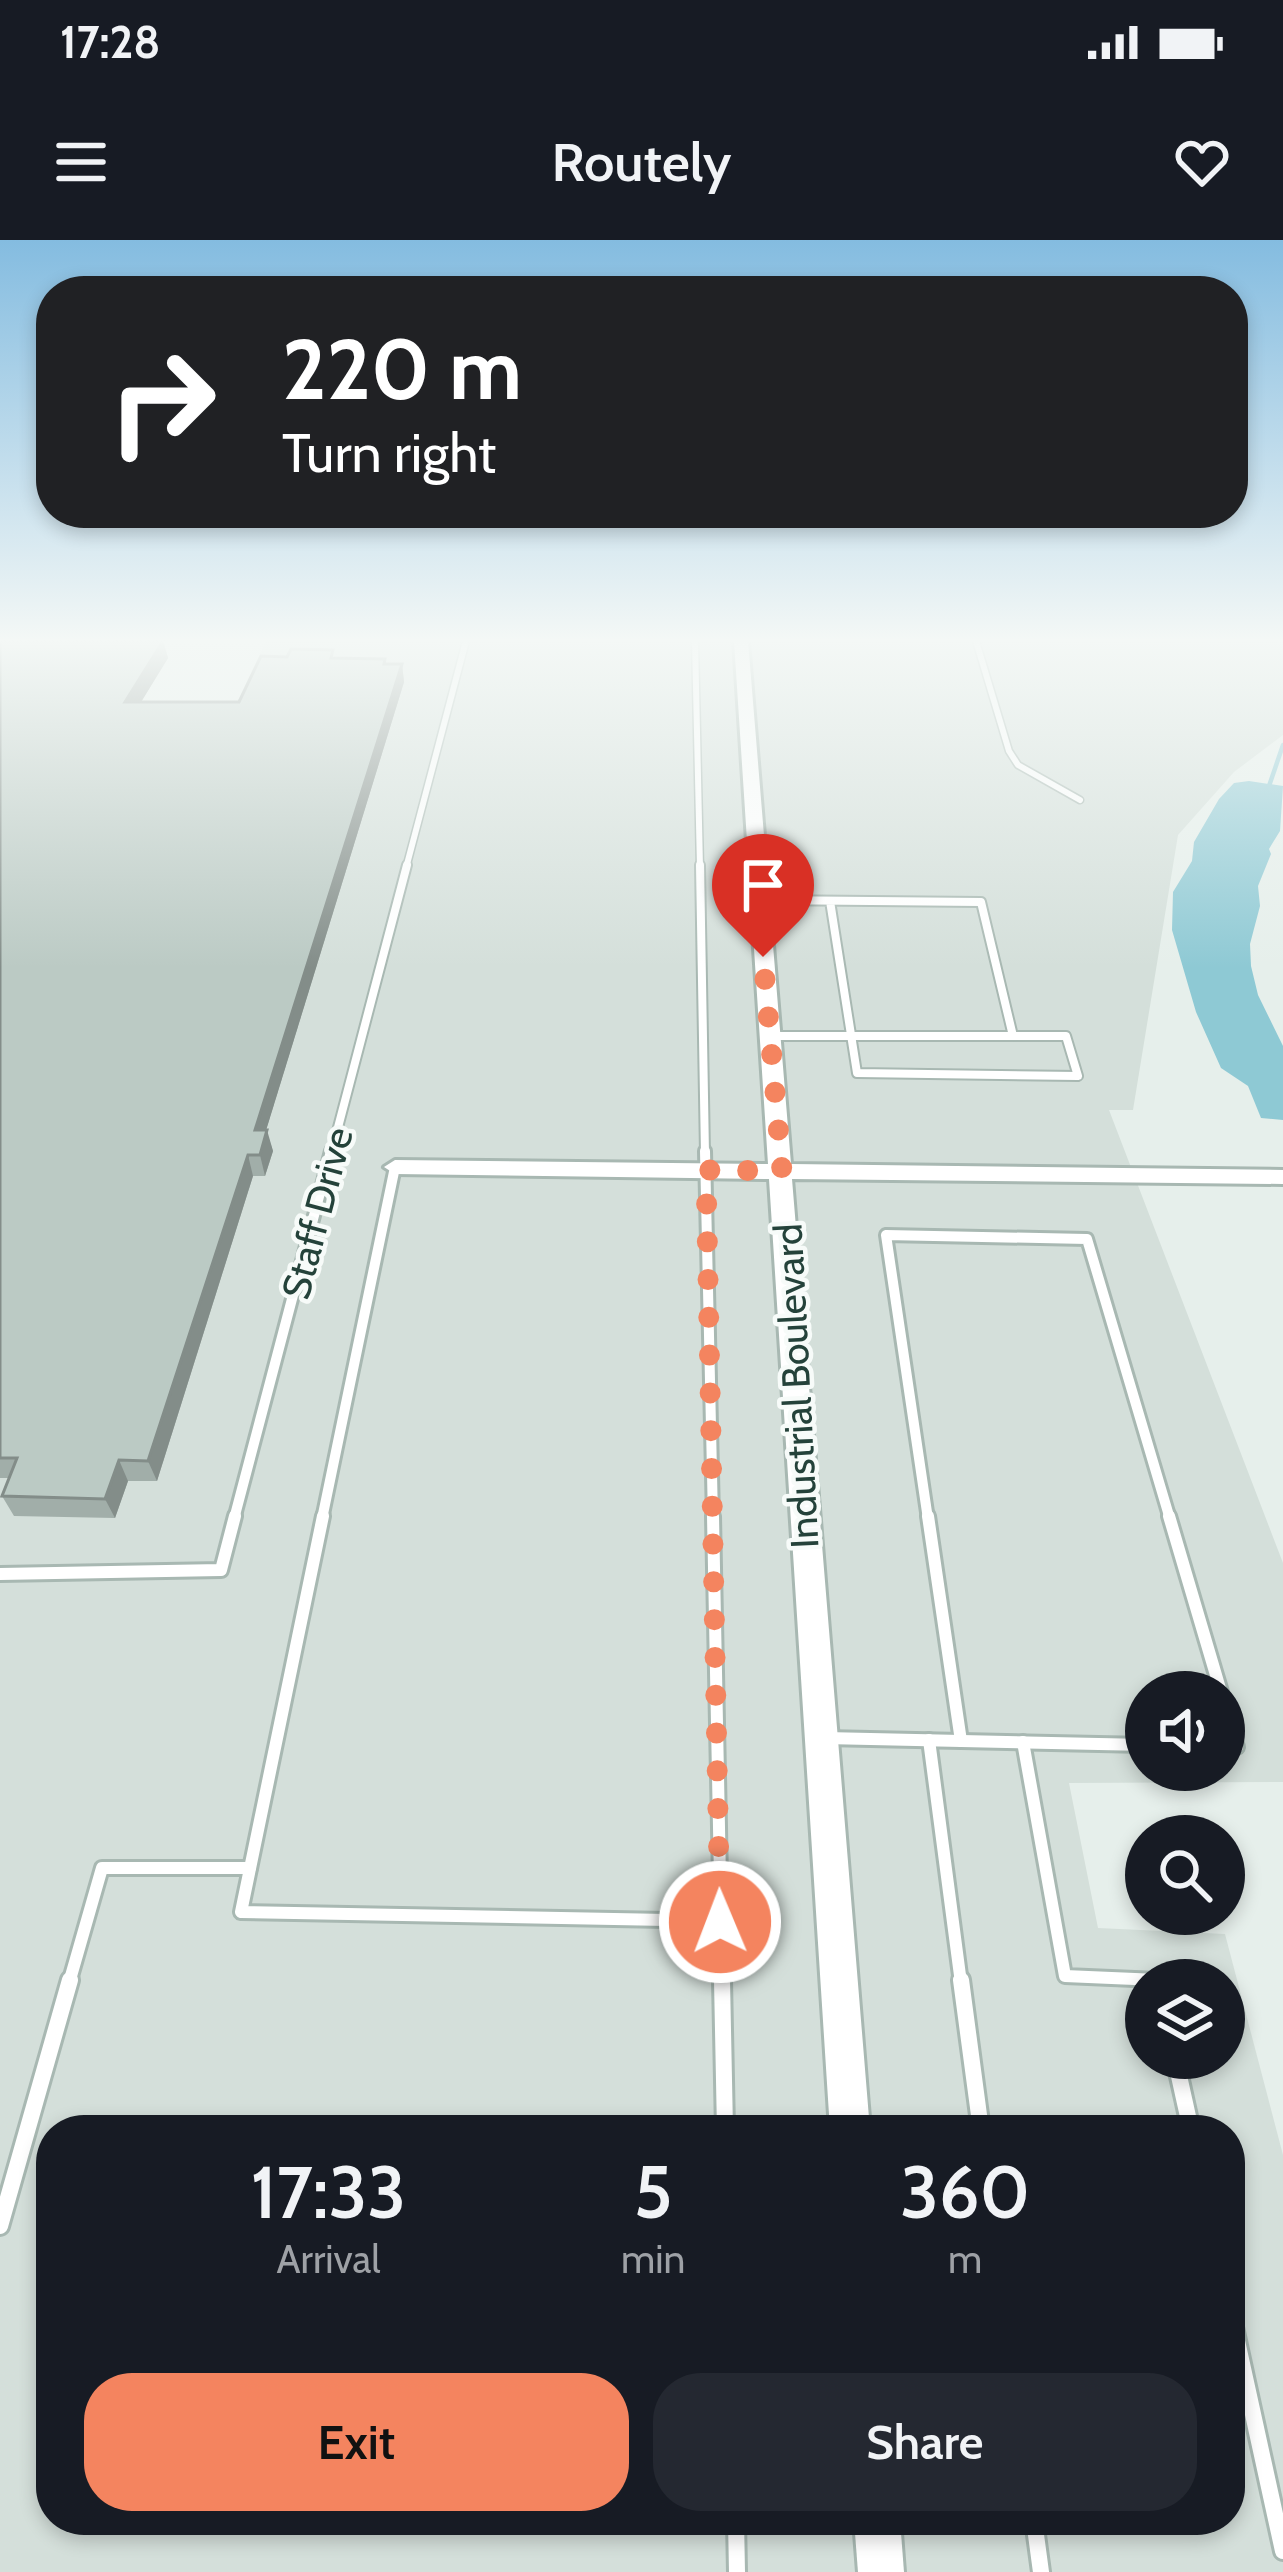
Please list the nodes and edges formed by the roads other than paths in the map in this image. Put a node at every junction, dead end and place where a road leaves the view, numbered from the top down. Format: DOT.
graph roads {
  1 [pos="437,750"];
  2 [pos="696,750"];
  3 [pos="748,750"];
  4 [pos="1009,750"];
  5 [pos="1080,800"];
  6 [pos="758,900"];
  7 [pos="830,901"];
  8 [pos="770,1036"];
  9 [pos="1013,1036"];
  10 [pos="851,1037"];
  11 [pos="706,1171"];
  12 [pos="782,1171"];
  13 [pos="393,1174"];
  14 [pos="1283,1177"];
  15 [pos="0,1574"];
  16 [pos="1214,1671"];
  17 [pos="821,1738"];
  18 [pos="929,1740"];
  19 [pos="961,1741"];
  20 [pos="1023,1742"];
  21 [pos="1125,1744"];
  22 [pos="250,1868"];
  23 [pos="720,1922"];
  24 [pos="1125,1979"];
  25 [pos="1180,2079"];
  26 [pos="725,2115"];
  27 [pos="849,2115"];
  28 [pos="979,2115"];
  29 [pos="1188,2115"];
  30 [pos="0,2226"];
  31 [pos="1245,2377"];
  32 [pos="736,2535"];
  33 [pos="878,2535"];
  34 [pos="1036,2535"];
  35 [pos="1283,2551"];
  36 [pos="737,2572"];
  37 [pos="880,2572"];
  38 [pos="1041,2572"];
  1 -- 15 [label="lane, Staff Drive"];
  2 -- 11 [label="lane"];
  3 -- 6 [label="street, Industrial Boulevard"];
  4 -- 5 [label="lane"];
  6 -- 7 [label="lane"];
  6 -- 8 [label="street, Industrial Boulevard"];
  7 -- 9 [label="lane"];
  7 -- 10 [label="lane"];
  8 -- 10 [label="lane"];
  8 -- 12 [label="street, Industrial Boulevard"];
  9 -- 10 [label="lane"];
  9 -- 10 [label="lane"];
  11 -- 12 [label="street"];
  11 -- 13 [label="street"];
  11 -- 23 [label="lane"];
  12 -- 14 [label="street"];
  12 -- 17 [label="street, Industrial Boulevard"];
  13 -- 22 [label="lane"];
  16 -- 19 [label="lane"];
  17 -- 18 [label="lane"];
  17 -- 27 [label="street, Industrial Boulevard"];
  18 -- 19 [label="lane"];
  18 -- 28 [label="lane"];
  19 -- 20 [label="lane"];
  20 -- 21 [label="lane"];
  20 -- 24 [label="lane"];
  22 -- 23 [label="lane"];
  22 -- 30 [label="lane"];
  23 -- 26 [label="lane"];
  25 -- 29 [label="lane"];
  31 -- 35 [label="lane"];
  32 -- 36 [label="lane"];
  33 -- 37 [label="street"];
  34 -- 38 [label="lane"];
}
